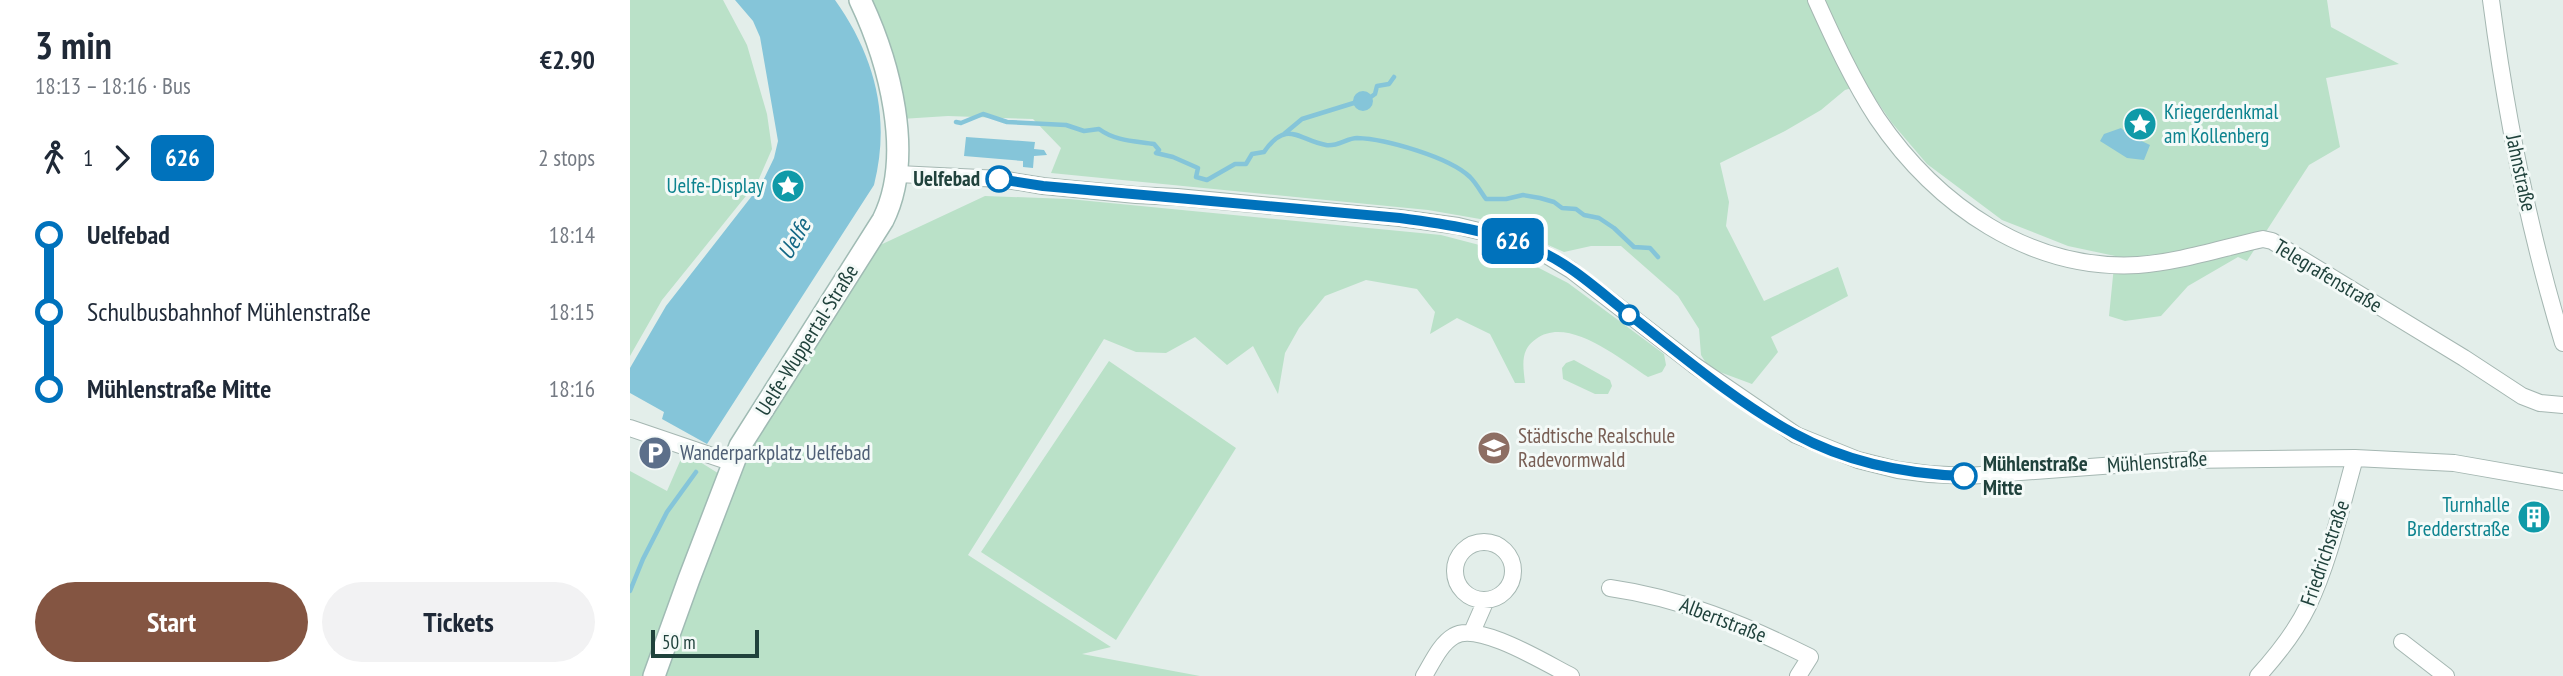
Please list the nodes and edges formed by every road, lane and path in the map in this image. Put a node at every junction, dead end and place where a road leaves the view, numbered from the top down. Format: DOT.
graph roads {
  1 [pos="860,0"];
  2 [pos="1816,0"];
  3 [pos="2491,0"];
  4 [pos="898,174"];
  5 [pos="2563,343"];
  6 [pos="2563,405"];
  7 [pos="630,428"];
  8 [pos="2355,458"];
  9 [pos="733,463"];
  10 [pos="2563,482"];
  11 [pos="1610,588"];
  12 [pos="1486,600"];
  13 [pos="1472,632"];
  14 [pos="2402,642"];
  15 [pos="654,676"];
  16 [pos="1424,676"];
  17 [pos="1571,676"];
  18 [pos="1798,676"];
  19 [pos="2258,676"];
  20 [pos="2446,676"];
  1 -- 4 [label="main road, Uelfe-Wuppertal-Straße"];
  2 -- 6 [label="street, Telegrafenstraße"];
  3 -- 5 [label="street, Jahnstraße"];
  4 -- 8 [label="street, Mühlenstraße"];
  4 -- 9 [label="main road, Uelfe-Wuppertal-Straße"];
  7 -- 9 [label="street"];
  8 -- 10 [label="street, Mühlenstraße"];
  8 -- 19 [label="street, Friedrichstraße"];
  9 -- 15 [label="main road, Uelfe-Wuppertal-Straße"];
  11 -- 18 [label="street, Albertstraße"];
  12 -- 13 [label="street"];
  13 -- 16 [label="street"];
  13 -- 17 [label="street"];
  14 -- 20 [label="street"];
}
